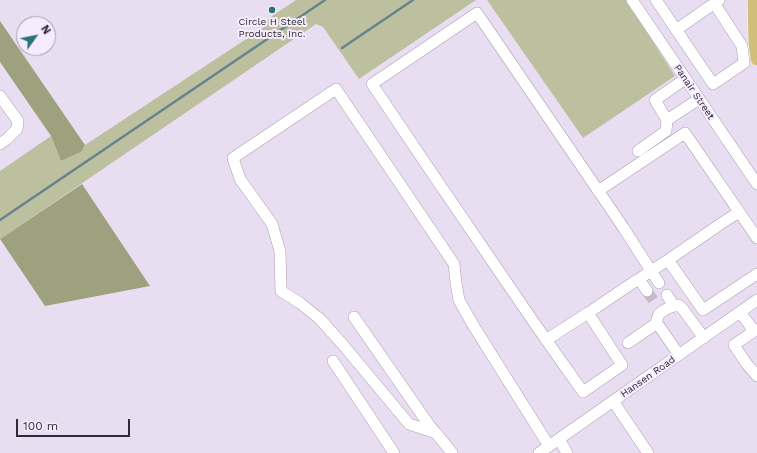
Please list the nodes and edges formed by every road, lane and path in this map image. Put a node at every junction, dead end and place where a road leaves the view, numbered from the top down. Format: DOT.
graph roads {
  1 [pos="632,0"];
  2 [pos="656,0"];
  3 [pos="754,0"];
  4 [pos="716,2"];
  5 [pos="676,30"];
  6 [pos="751,44"];
  7 [pos="757,59"];
  8 [pos="686,79"];
  9 [pos="0,96"];
  10 [pos="699,99"];
  11 [pos="667,120"];
  12 [pos="0,144"];
  13 [pos="638,151"];
  14 [pos="757,184"];
  15 [pos="598,191"];
  16 [pos="739,212"];
  17 [pos="757,238"];
  18 [pos="668,260"];
  19 [pos="651,271"];
  20 [pos="757,274"];
  21 [pos="639,279"];
  22 [pos="660,283"];
  23 [pos="647,292"];
  24 [pos="667,296"];
  25 [pos="757,300"];
  26 [pos="674,306"];
  27 [pos="740,312"];
  28 [pos="588,313"];
  29 [pos="354,317"];
  30 [pos="657,323"];
  31 [pos="756,330"];
  32 [pos="704,338"];
  33 [pos="546,340"];
  34 [pos="628,343"];
  35 [pos="678,356"];
  36 [pos="333,361"];
  37 [pos="757,376"];
  38 [pos="613,401"];
  39 [pos="436,433"];
  40 [pos="559,439"];
  41 [pos="549,446"];
  42 [pos="394,453"];
  43 [pos="452,453"];
  44 [pos="539,453"];
  45 [pos="567,453"];
  46 [pos="648,453"];
  1 -- 8 [label="street, Panair Street"];
  2 -- 5 [label="street"];
  3 -- 6 [label="main road"];
  4 -- 5 [label="street"];
  4 -- 6 [label="street"];
  5 -- 6 [label="street"];
  6 -- 7 [label="main road"];
  8 -- 10 [label="street, Panair Street"];
  8 -- 11 [label="street"];
  9 -- 12 [label="street"];
  10 -- 11 [label="street"];
  10 -- 14 [label="street, Panair Street"];
  11 -- 13 [label="street"];
  15 -- 16 [label="street"];
  15 -- 19 [label="street"];
  15 -- 33 [label="street"];
  16 -- 17 [label="street"];
  16 -- 18 [label="street"];
  18 -- 19 [label="street"];
  18 -- 20 [label="street"];
  19 -- 21 [label="street"];
  19 -- 22 [label="street"];
  21 -- 23 [label="street"];
  21 -- 28 [label="street"];
  24 -- 26 [label="street"];
  25 -- 27 [label="street, Hansen Road"];
  26 -- 30 [label="street"];
  26 -- 32 [label="street"];
  27 -- 31 [label="street"];
  27 -- 32 [label="street, Hansen Road"];
  28 -- 33 [label="street"];
  28 -- 33 [label="street"];
  29 -- 39 [label="street"];
  30 -- 34 [label="street"];
  30 -- 35 [label="street"];
  31 -- 37 [label="street"];
  32 -- 35 [label="street, Hansen Road"];
  35 -- 38 [label="street, Hansen Road"];
  36 -- 42 [label="street"];
  38 -- 40 [label="street, Hansen Road"];
  38 -- 46 [label="street"];
  39 -- 41 [label="street"];
  39 -- 43 [label="street"];
  40 -- 41 [label="street, Hansen Road"];
  40 -- 45 [label="street"];
  41 -- 44 [label="street, Hansen Road"];
}
